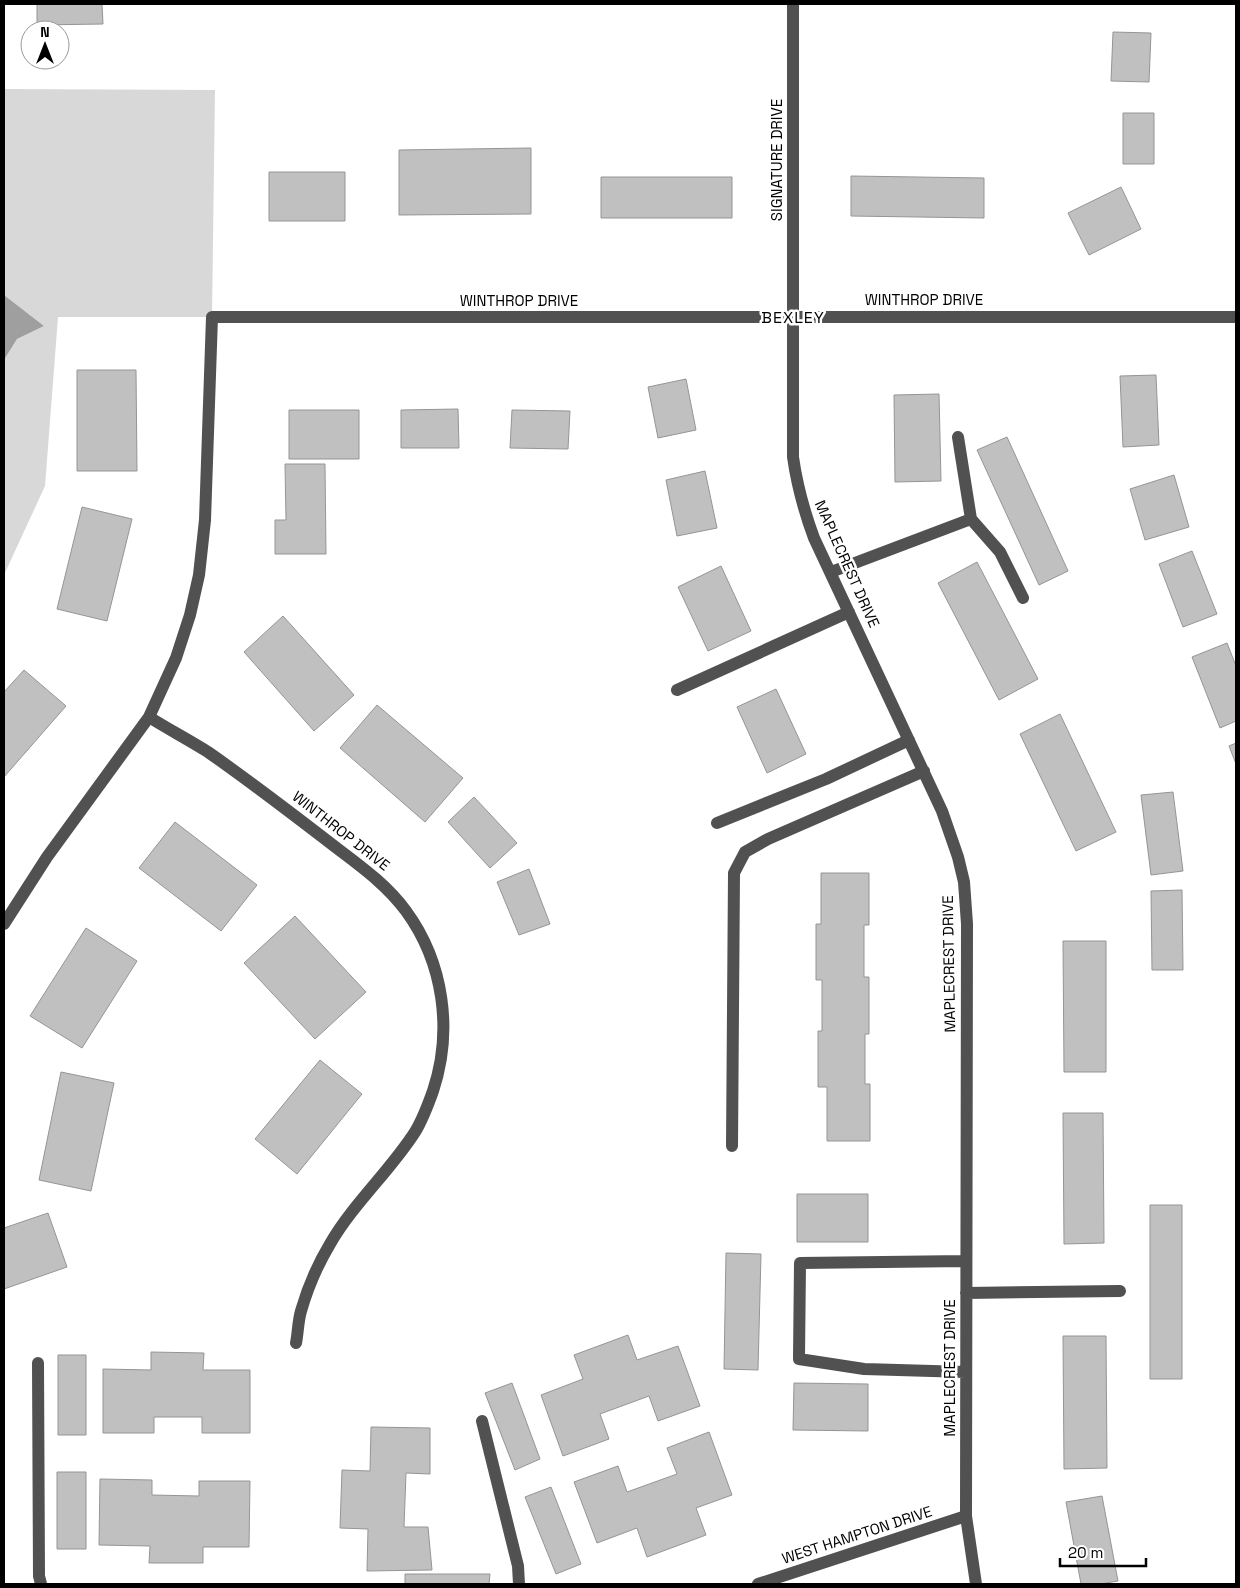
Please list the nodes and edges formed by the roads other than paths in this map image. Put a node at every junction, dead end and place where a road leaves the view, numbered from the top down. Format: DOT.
graph roads {
  1 [pos="793,4"];
  2 [pos="792,317"];
  3 [pos="1236,317"];
  4 [pos="958,437"];
  5 [pos="971,519"];
  6 [pos="830,572"];
  7 [pos="1023,598"];
  8 [pos="849,612"];
  9 [pos="677,690"];
  10 [pos="149,717"];
  11 [pos="909,740"];
  12 [pos="924,771"];
  13 [pos="717,822"];
  14 [pos="4,924"];
  15 [pos="732,1146"];
  16 [pos="966,1261"];
  17 [pos="1120,1291"];
  18 [pos="966,1293"];
  19 [pos="296,1343"];
  20 [pos="38,1363"];
  21 [pos="966,1372"];
  22 [pos="482,1421"];
  23 [pos="966,1516"];
  24 [pos="41,1584"];
  25 [pos="519,1584"];
  26 [pos="758,1584"];
  27 [pos="976,1584"];
  1 -- 2 [label="street, SIGNATURE DRIVE"];
  2 -- 3 [label="street, WINTHROP DRIVE"];
  2 -- 6 [label="street, MAPLECREST DRIVE"];
  2 -- 10 [label="street, WINTHROP DRIVE"];
  4 -- 5 [label="street"];
  5 -- 6 [label="street"];
  5 -- 7 [label="street"];
  6 -- 8 [label="street, MAPLECREST DRIVE"];
  8 -- 9 [label="street"];
  8 -- 11 [label="street, MAPLECREST DRIVE"];
  10 -- 14 [label="street, WINTHROP DRIVE"];
  10 -- 19 [label="street, WINTHROP DRIVE"];
  11 -- 12 [label="street, MAPLECREST DRIVE"];
  11 -- 13 [label="street"];
  12 -- 15 [label="street"];
  12 -- 16 [label="street, MAPLECREST DRIVE"];
  16 -- 18 [label="street, MAPLECREST DRIVE"];
  16 -- 21 [label="street"];
  17 -- 18 [label="street"];
  18 -- 21 [label="street, MAPLECREST DRIVE"];
  20 -- 24 [label="street"];
  21 -- 23 [label="street, MAPLECREST DRIVE"];
  22 -- 25 [label="street"];
  23 -- 26 [label="street, WEST HAMPTON DRIVE"];
  23 -- 27 [label="street, MAPLECREST DRIVE"];
}
